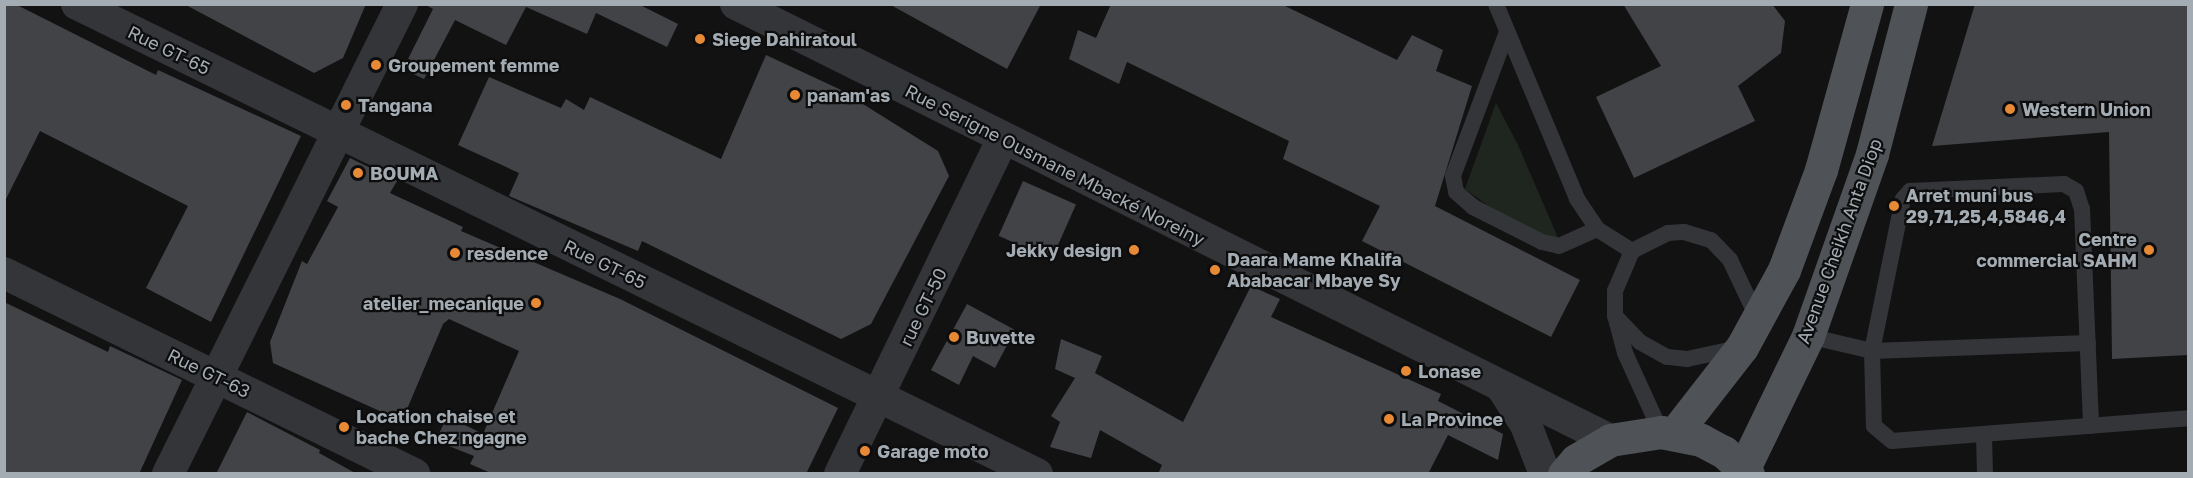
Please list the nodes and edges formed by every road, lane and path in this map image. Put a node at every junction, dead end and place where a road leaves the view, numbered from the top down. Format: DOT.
graph roads {
  1 [pos="77,4"];
  2 [pos="402,4"];
  3 [pos="1496,4"];
  4 [pos="1867,4"];
  5 [pos="1911,4"];
  6 [pos="752,8"];
  7 [pos="1507,32"];
  8 [pos="338,132"];
  9 [pos="1003,139"];
  10 [pos="1597,229"];
  11 [pos="1632,251"];
  12 [pos="4,273"];
  13 [pos="1615,316"];
  14 [pos="1758,319"];
  15 [pos="1808,336"];
  16 [pos="2088,343"];
  17 [pos="1742,347"];
  18 [pos="1872,351"];
  19 [pos="216,377"];
  20 [pos="1503,388"];
  21 [pos="879,398"];
  22 [pos="2188,418"];
  23 [pos="2091,426"];
  24 [pos="1668,432"];
  25 [pos="1984,434"];
  26 [pos="1610,440"];
  27 [pos="1746,471"];
  28 [pos="168,474"];
  29 [pos="414,474"];
  30 [pos="840,474"];
  31 [pos="1037,474"];
  32 [pos="1545,474"];
  33 [pos="1564,474"];
  34 [pos="1985,474"];
  1 -- 8 [label="street, Rue GT-65"];
  2 -- 8 [label="street"];
  3 -- 7 [label="lane"];
  4 -- 14 [label="main road"];
  5 -- 15 [label="main road, Avenue Cheikh Anta Diop"];
  6 -- 9 [label="street, Rue Serigne Ousmane Mbacké Noreiny"];
  7 -- 10 [label="lane"];
  7 -- 10 [label="lane"];
  8 -- 19 [label="street"];
  8 -- 21 [label="street, Rue GT-65"];
  9 -- 20 [label="street, Rue Serigne Ousmane Mbacké Noreiny"];
  9 -- 21 [label="street, rue GT-50"];
  10 -- 11 [label="lane"];
  11 -- 13 [label="lane"];
  11 -- 14 [label="lane"];
  12 -- 19 [label="street, Rue GT-63"];
  13 -- 17 [label="lane"];
  13 -- 24 [label="lane"];
  14 -- 17 [label="main road"];
  15 -- 18 [label="lane"];
  15 -- 27 [label="main road, Avenue Cheikh Anta Diop"];
  16 -- 18 [label="lane"];
  16 -- 18 [label="lane"];
  16 -- 23 [label="lane"];
  17 -- 24 [label="main road"];
  18 -- 25 [label="lane"];
  19 -- 28 [label="street"];
  19 -- 29 [label="street, Rue GT-63"];
  20 -- 26 [label="street"];
  20 -- 32 [label="street"];
  21 -- 30 [label="street, rue GT-50"];
  21 -- 31 [label="street, Rue GT-65"];
  22 -- 23 [label="lane"];
  23 -- 25 [label="lane"];
  24 -- 26 [label="main road"];
  24 -- 27 [label="main road"];
  25 -- 34 [label="lane"];
  26 -- 33 [label="main road"];
}
